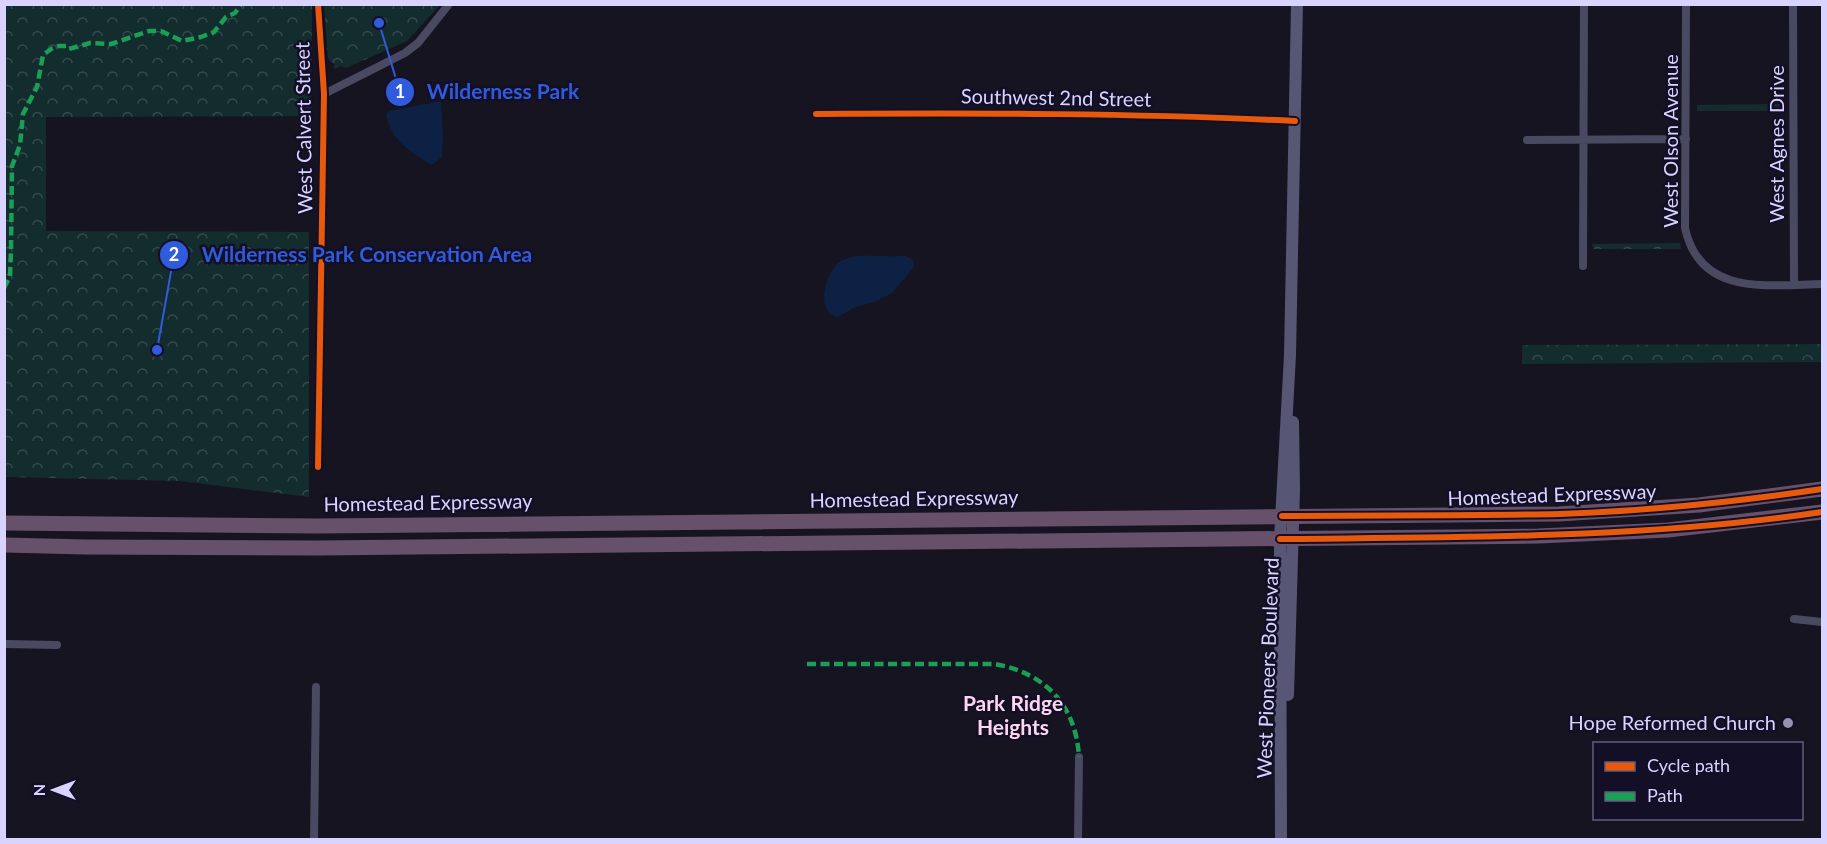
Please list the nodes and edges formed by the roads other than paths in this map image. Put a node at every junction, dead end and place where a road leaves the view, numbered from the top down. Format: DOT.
graph roads {
  1 [pos="318,4"];
  2 [pos="449,4"];
  3 [pos="1298,4"];
  4 [pos="1584,4"];
  5 [pos="1686,4"];
  6 [pos="1793,4"];
  7 [pos="324,94"];
  8 [pos="816,114"];
  9 [pos="1295,121"];
  10 [pos="1584,139"];
  11 [pos="1686,139"];
  12 [pos="1527,140"];
  13 [pos="1583,266"];
  14 [pos="1794,284"];
  15 [pos="1822,284"];
  16 [pos="318,467"];
  17 [pos="1822,489"];
  18 [pos="1822,512"];
  19 [pos="1288,516"];
  20 [pos="4,523"];
  21 [pos="1286,539"];
  22 [pos="4,545"];
  23 [pos="1794,620"];
  24 [pos="1822,622"];
  25 [pos="4,644"];
  26 [pos="57,645"];
  27 [pos="316,687"];
  28 [pos="1079,757"];
  29 [pos="314,840"];
  30 [pos="1078,840"];
  31 [pos="1281,840"];
  1 -- 7 [label="street, West Calvert Street"];
  2 -- 7 [label="street"];
  3 -- 9 [label="main road, West Pioneers Boulevard"];
  4 -- 10 [label="street"];
  5 -- 11 [label="street, West Olson Avenue"];
  6 -- 14 [label="street, West Agnes Drive"];
  7 -- 16 [label="street, West Calvert Street"];
  8 -- 9 [label="street, Southwest 2nd Street"];
  9 -- 19 [label="main road, West Pioneers Boulevard"];
  10 -- 11 [label="street"];
  10 -- 12 [label="street"];
  10 -- 13 [label="street"];
  11 -- 14 [label="street, West Olson Avenue"];
  14 -- 15 [label="street"];
  17 -- 19 [label="highway, Homestead Expressway"];
  18 -- 21 [label="highway, Homestead Expressway"];
  19 -- 20 [label="highway, Homestead Expressway"];
  19 -- 21 [label="main road, West Pioneers Boulevard"];
  21 -- 22 [label="highway, Homestead Expressway"];
  21 -- 31 [label="main road, West Pioneers Boulevard"];
  23 -- 24 [label="street"];
  25 -- 26 [label="street"];
  27 -- 29 [label="street"];
  28 -- 30 [label="street"];
}
